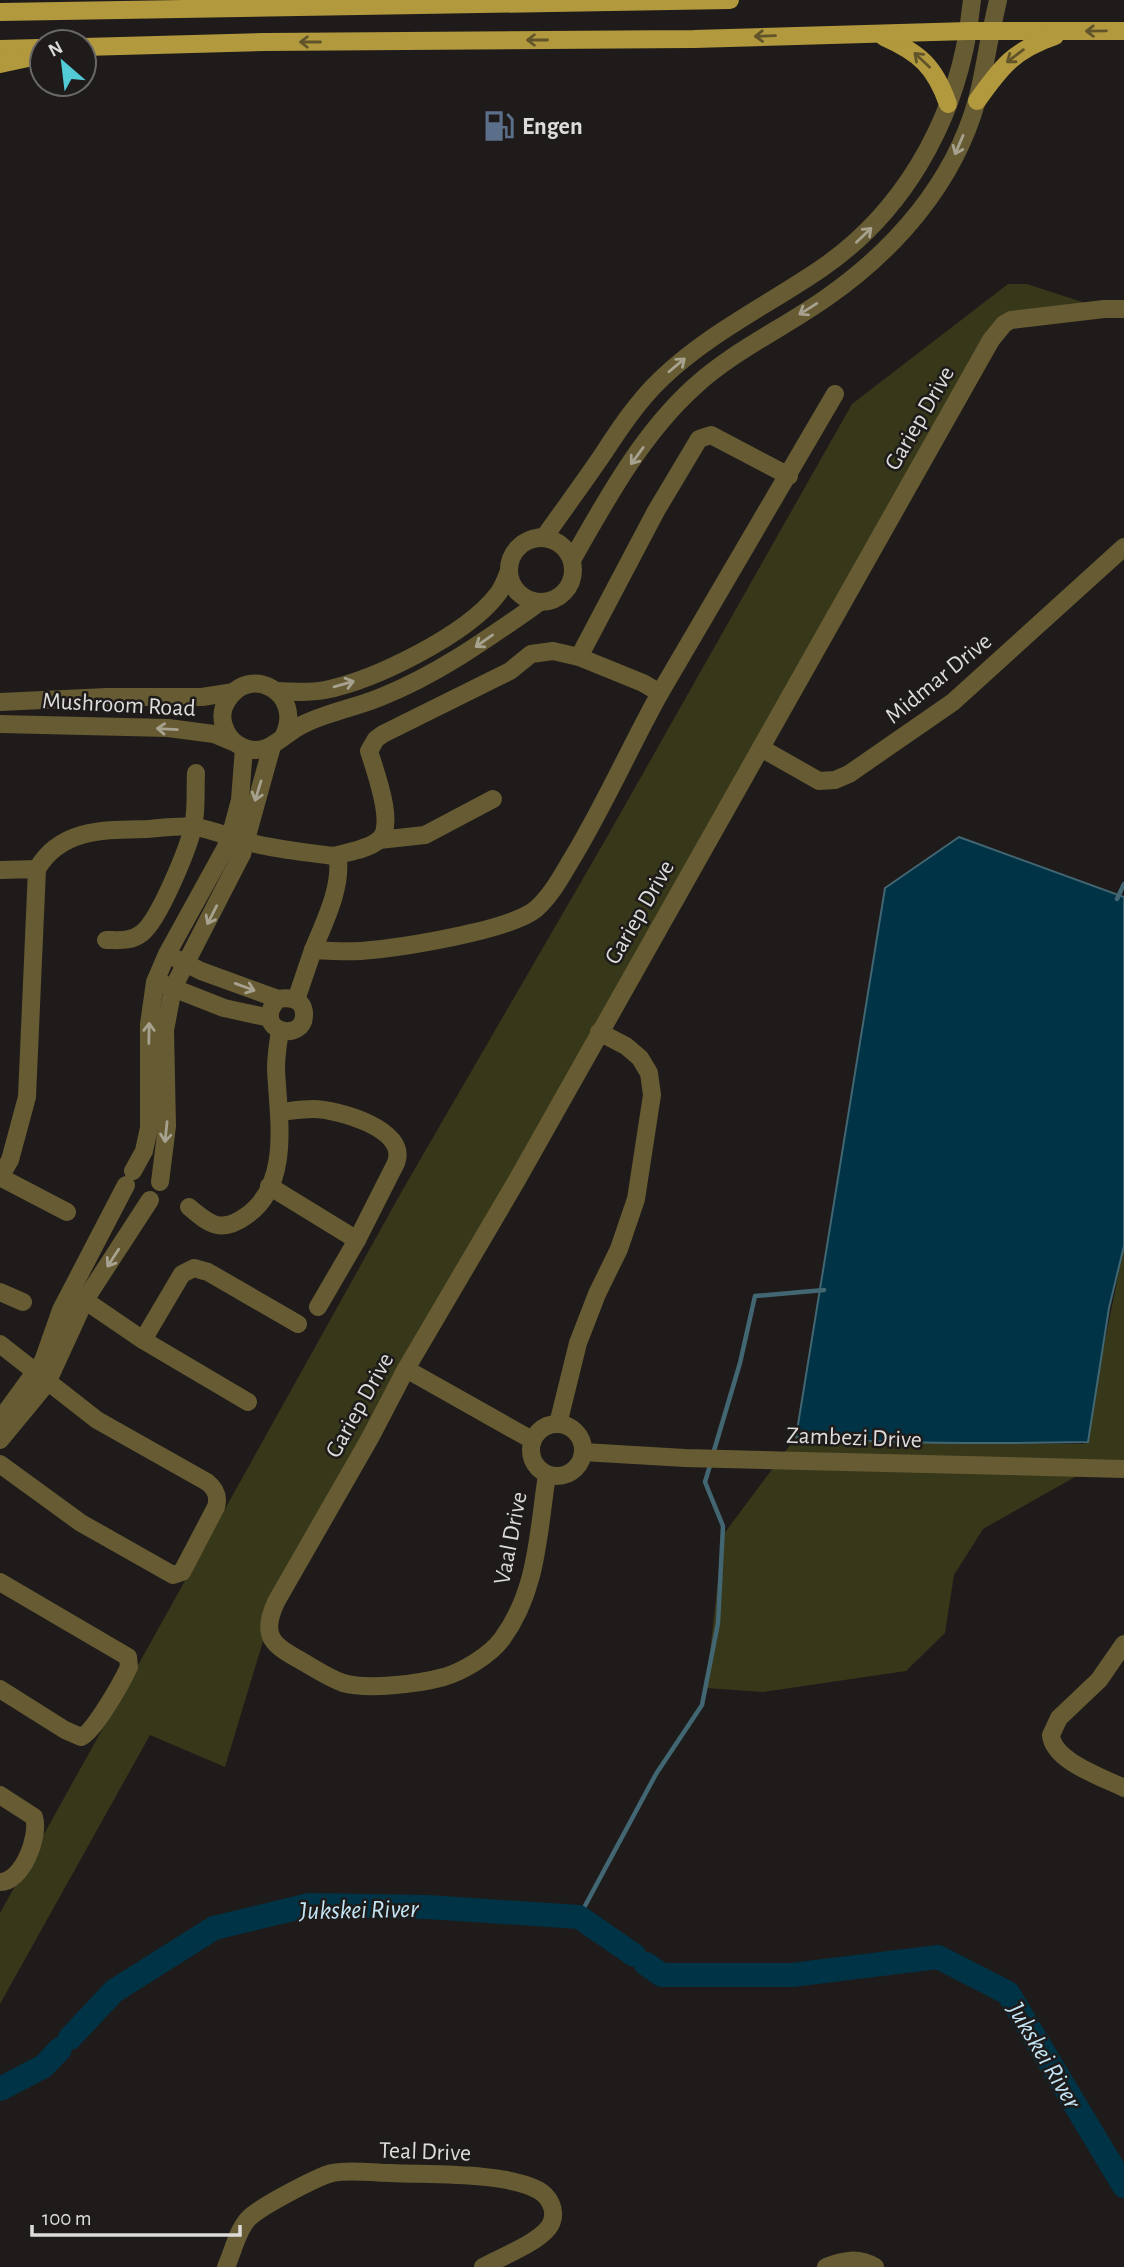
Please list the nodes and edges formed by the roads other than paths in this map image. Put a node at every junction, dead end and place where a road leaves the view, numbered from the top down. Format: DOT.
graph roads {
  1 [pos="730,0"];
  2 [pos="972,0"];
  3 [pos="998,0"];
  4 [pos="0,12"];
  5 [pos="968,31"];
  6 [pos="1068,31"];
  7 [pos="1124,31"];
  8 [pos="991,32"];
  9 [pos="878,34"];
  10 [pos="98,47"];
  11 [pos="28,48"];
  12 [pos="0,49"];
  13 [pos="28,58"];
  14 [pos="0,64"];
  15 [pos="977,101"];
  16 [pos="948,104"];
  17 [pos="1124,309"];
  18 [pos="835,394"];
  19 [pos="789,476"];
  20 [pos="533,540"];
  21 [pos="1124,547"];
  22 [pos="572,560"];
  23 [pos="509,571"];
  24 [pos="540,602"];
  25 [pos="579,657"];
  26 [pos="277,691"];
  27 [pos="234,692"];
  28 [pos="660,693"];
  29 [pos="0,702"];
  30 [pos="0,724"];
  31 [pos="278,740"];
  32 [pos="239,745"];
  33 [pos="761,748"];
  34 [pos="196,773"];
  35 [pos="493,799"];
  36 [pos="193,827"];
  37 [pos="379,840"];
  38 [pos="237,842"];
  39 [pos="332,856"];
  40 [pos="37,869"];
  41 [pos="0,870"];
  42 [pos="106,940"];
  43 [pos="313,950"];
  44 [pos="167,954"];
  45 [pos="185,964"];
  46 [pos="155,982"];
  47 [pos="173,988"];
  48 [pos="287,1000"];
  49 [pos="275,1024"];
  50 [pos="598,1032"];
  51 [pos="279,1112"];
  52 [pos="130,1178"];
  53 [pos="160,1182"];
  54 [pos="269,1186"];
  55 [pos="150,1200"];
  56 [pos="189,1207"];
  57 [pos="67,1212"];
  58 [pos="356,1241"];
  59 [pos="0,1292"];
  60 [pos="78,1296"];
  61 [pos="23,1302"];
  62 [pos="318,1307"];
  63 [pos="299,1324"];
  64 [pos="143,1340"];
  65 [pos="0,1344"];
  66 [pos="406,1369"];
  67 [pos="41,1378"];
  68 [pos="248,1402"];
  69 [pos="0,1420"];
  70 [pos="558,1424"];
  71 [pos="0,1440"];
  72 [pos="532,1440"];
  73 [pos="583,1452"];
  74 [pos="0,1464"];
  75 [pos="1124,1469"];
  76 [pos="547,1475"];
  77 [pos="0,1582"];
  78 [pos="270,1634"];
  79 [pos="1124,1644"];
  80 [pos="0,1689"];
  81 [pos="1124,1788"];
  82 [pos="0,1795"];
  83 [pos="0,1882"];
  84 [pos="227,2266"];
  85 [pos="483,2267"];
  86 [pos="826,2267"];
  87 [pos="875,2267"];
  1 -- 4 [label="main road"];
  2 -- 5 [label="street"];
  3 -- 8 [label="street"];
  5 -- 8 [label="main road"];
  5 -- 9 [label="main road"];
  5 -- 16 [label="street"];
  7 -- 6 [label="main road, one-way"];
  6 -- 8 [label="main road"];
  6 -- 15 [label="main road, one-way"];
  8 -- 15 [label="street"];
  9 -- 10 [label="main road, one-way"];
  16 -- 9 [label="main road, one-way"];
  11 -- 12 [label="main road"];
  13 -- 14 [label="main road"];
  15 -- 22 [label="street, one-way"];
  20 -- 16 [label="street, one-way"];
  17 -- 33 [label="street, Gariep Drive"];
  18 -- 19 [label="street"];
  19 -- 25 [label="street"];
  19 -- 28 [label="street"];
  20 -- 22 [label="street"];
  20 -- 23 [label="street"];
  21 -- 33 [label="street, Midmar Drive"];
  22 -- 24 [label="street"];
  23 -- 24 [label="street"];
  26 -- 23 [label="street, one-way"];
  24 -- 31 [label="street, one-way"];
  25 -- 28 [label="street"];
  25 -- 37 [label="street"];
  26 -- 27 [label="street"];
  26 -- 31 [label="street"];
  27 -- 29 [label="street, Mushroom Road"];
  27 -- 32 [label="street"];
  28 -- 43 [label="street"];
  32 -- 30 [label="street, Mushroom Road, one-way"];
  31 -- 32 [label="street"];
  31 -- 38 [label="street, one-way"];
  32 -- 38 [label="street"];
  33 -- 50 [label="street, Gariep Drive"];
  34 -- 36 [label="street"];
  35 -- 37 [label="street"];
  36 -- 39 [label="street"];
  36 -- 40 [label="street"];
  36 -- 42 [label="street"];
  37 -- 39 [label="street"];
  38 -- 44 [label="street"];
  38 -- 45 [label="street, one-way"];
  39 -- 43 [label="street"];
  40 -- 41 [label="street"];
  40 -- 57 [label="street"];
  43 -- 48 [label="street"];
  44 -- 45 [label="street"];
  44 -- 46 [label="street"];
  45 -- 47 [label="street"];
  45 -- 48 [label="street, one-way"];
  46 -- 47 [label="street"];
  52 -- 46 [label="street, one-way"];
  47 -- 49 [label="street"];
  47 -- 53 [label="street, one-way"];
  48 -- 49 [label="street"];
  48 -- 49 [label="street"];
  49 -- 51 [label="street"];
  50 -- 66 [label="street, Gariep Drive"];
  50 -- 70 [label="street"];
  51 -- 54 [label="street"];
  51 -- 58 [label="street"];
  52 -- 53 [label="street"];
  52 -- 55 [label="street"];
  52 -- 60 [label="street"];
  53 -- 55 [label="street"];
  54 -- 56 [label="street"];
  54 -- 58 [label="street"];
  55 -- 60 [label="street, one-way"];
  58 -- 62 [label="street"];
  59 -- 61 [label="street"];
  60 -- 64 [label="street"];
  60 -- 67 [label="street"];
  63 -- 64 [label="street"];
  64 -- 68 [label="street"];
  65 -- 67 [label="street"];
  66 -- 72 [label="street"];
  66 -- 78 [label="street, Gariep Drive"];
  67 -- 69 [label="street"];
  67 -- 71 [label="street"];
  67 -- 74 [label="street"];
  70 -- 72 [label="street"];
  70 -- 73 [label="street"];
  72 -- 76 [label="street"];
  73 -- 75 [label="street, Zambezi Drive"];
  73 -- 76 [label="street"];
  76 -- 78 [label="street, Vaal Drive"];
  77 -- 80 [label="street"];
  79 -- 81 [label="street"];
  82 -- 83 [label="street"];
  84 -- 85 [label="street, Teal Drive"];
  86 -- 87 [label="street"];
}
